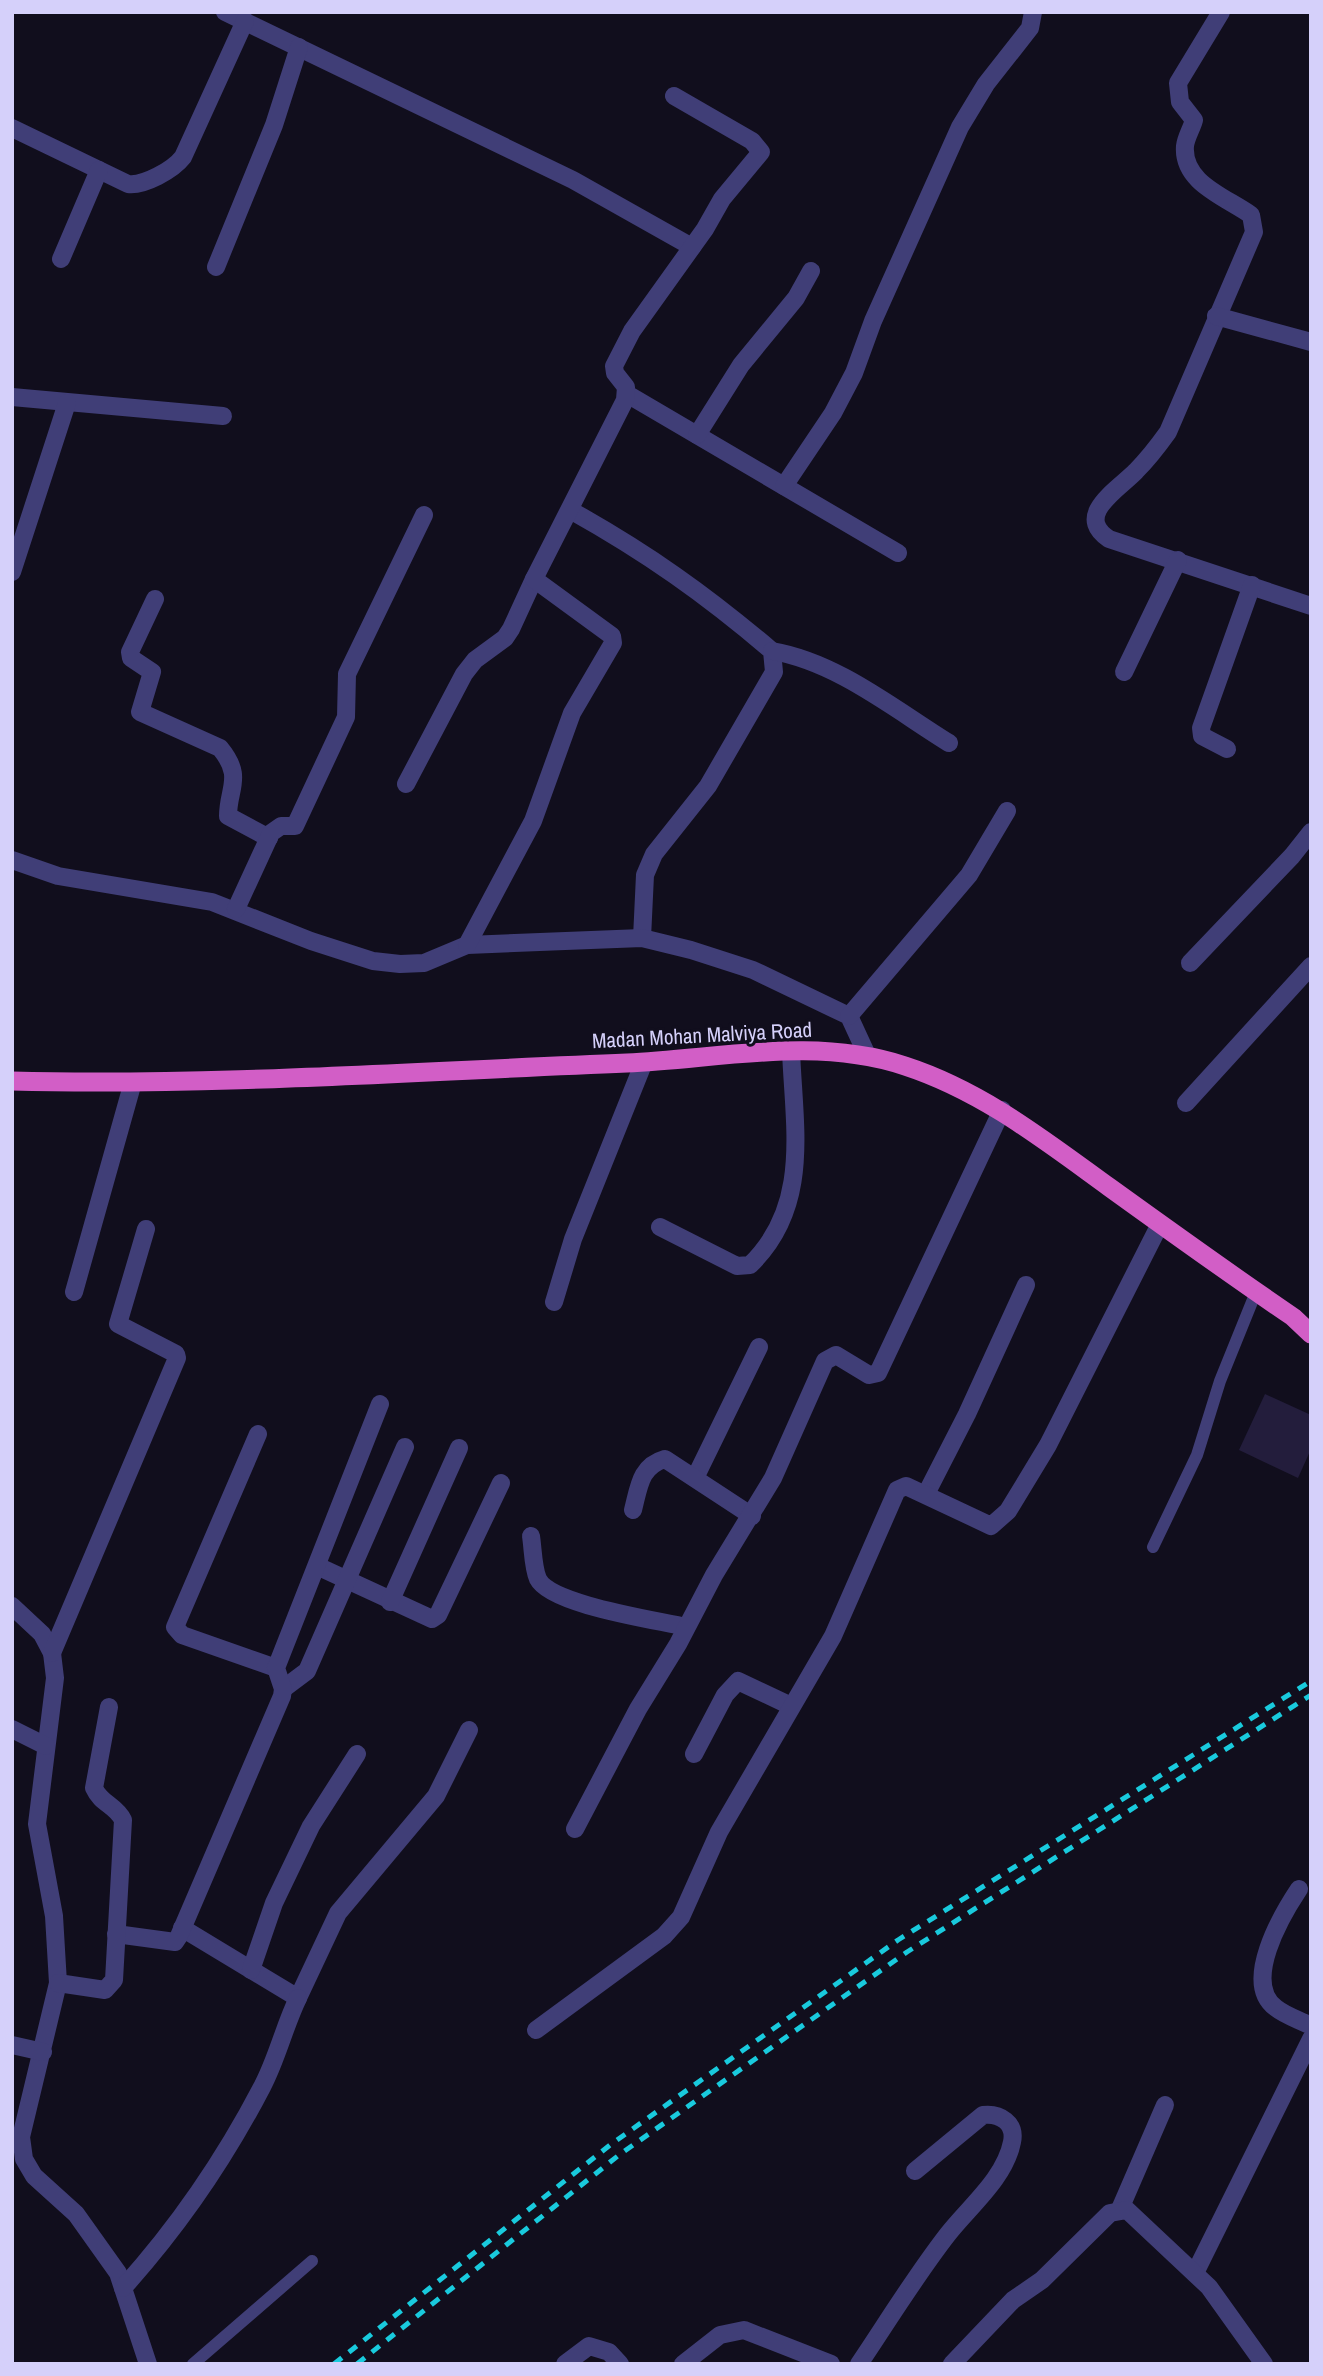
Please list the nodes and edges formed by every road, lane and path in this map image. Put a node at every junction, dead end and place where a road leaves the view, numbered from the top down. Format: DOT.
graph roads {
  1 [pos="225,12"];
  2 [pos="1033,12"];
  3 [pos="1221,12"];
  4 [pos="245,20"];
  5 [pos="299,47"];
  6 [pos="674,96"];
  7 [pos="12,128"];
  8 [pos="99,170"];
  9 [pos="692,247"];
  10 [pos="61,259"];
  11 [pos="216,267"];
  12 [pos="811,271"];
  13 [pos="1216,316"];
  14 [pos="1311,342"];
  15 [pos="627,394"];
  16 [pos="12,397"];
  17 [pos="67,403"];
  18 [pos="223,416"];
  19 [pos="697,435"];
  20 [pos="784,486"];
  21 [pos="570,510"];
  22 [pos="424,515"];
  23 [pos="898,554"];
  24 [pos="1178,560"];
  25 [pos="12,572"];
  26 [pos="534,579"];
  27 [pos="1252,585"];
  28 [pos="155,599"];
  29 [pos="1311,606"];
  30 [pos="772,651"];
  31 [pos="1124,672"];
  32 [pos="949,743"];
  33 [pos="1227,749"];
  34 [pos="406,784"];
  35 [pos="1007,811"];
  36 [pos="1311,832"];
  37 [pos="268,838"];
  38 [pos="12,860"];
  39 [pos="236,909"];
  40 [pos="642,938"];
  41 [pos="467,945"];
  42 [pos="1190,963"];
  43 [pos="1311,966"];
  44 [pos="849,1016"];
  45 [pos="791,1051"];
  46 [pos="867,1055"];
  47 [pos="644,1062"];
  48 [pos="12,1081"];
  49 [pos="133,1082"];
  50 [pos="1186,1103"];
  51 [pos="1002,1110"];
  52 [pos="1160,1224"];
  53 [pos="660,1227"];
  54 [pos="146,1229"];
  55 [pos="1026,1285"];
  56 [pos="74,1292"];
  57 [pos="1256,1292"];
  58 [pos="554,1302"];
  59 [pos="1311,1334"];
  60 [pos="759,1347"];
  61 [pos="380,1404"];
  62 [pos="258,1434"];
  63 [pos="405,1447"];
  64 [pos="459,1448"];
  65 [pos="695,1479"];
  66 [pos="501,1483"];
  67 [pos="926,1494"];
  68 [pos="633,1510"];
  69 [pos="752,1516"];
  70 [pos="531,1536"];
  71 [pos="1153,1547"];
  72 [pos="317,1566"];
  73 [pos="346,1580"];
  74 [pos="390,1602"];
  75 [pos="12,1606"];
  76 [pos="686,1627"];
  77 [pos="52,1653"];
  78 [pos="276,1668"];
  79 [pos="283,1689"];
  80 [pos="791,1706"];
  81 [pos="109,1707"];
  82 [pos="12,1729"];
  83 [pos="469,1730"];
  84 [pos="46,1746"];
  85 [pos="357,1754"];
  86 [pos="694,1754"];
  87 [pos="575,1829"];
  88 [pos="1299,1889"];
  89 [pos="182,1928"];
  90 [pos="116,1934"];
  91 [pos="251,1970"];
  92 [pos="58,1983"];
  93 [pos="298,1998"];
  94 [pos="1311,2026"];
  95 [pos="536,2029"];
  96 [pos="1311,2039"];
  97 [pos="12,2045"];
  98 [pos="43,2052"];
  99 [pos="1165,2105"];
  100 [pos="18,2159"];
  101 [pos="915,2171"];
  102 [pos="1119,2209"];
  103 [pos="312,2261"];
  104 [pos="1195,2273"];
  105 [pos="123,2288"];
  106 [pos="148,2364"];
  107 [pos="193,2364"];
  108 [pos="565,2364"];
  109 [pos="620,2364"];
  110 [pos="683,2364"];
  111 [pos="831,2364"];
  112 [pos="859,2364"];
  113 [pos="952,2364"];
  114 [pos="1264,2364"];
  1 -- 4 [label="street"];
  2 -- 20 [label="street"];
  3 -- 13 [label="street"];
  4 -- 5 [label="street"];
  4 -- 8 [label="street"];
  5 -- 9 [label="street"];
  5 -- 11 [label="street"];
  6 -- 9 [label="street"];
  7 -- 8 [label="street"];
  8 -- 10 [label="street"];
  9 -- 15 [label="street"];
  12 -- 19 [label="street"];
  13 -- 14 [label="street"];
  13 -- 24 [label="street"];
  15 -- 19 [label="street"];
  15 -- 21 [label="street"];
  16 -- 17 [label="street"];
  17 -- 18 [label="street"];
  17 -- 25 [label="street"];
  19 -- 20 [label="street"];
  20 -- 23 [label="street"];
  21 -- 26 [label="street"];
  21 -- 30 [label="street"];
  22 -- 37 [label="street"];
  24 -- 27 [label="street"];
  24 -- 31 [label="street"];
  26 -- 34 [label="street"];
  26 -- 41 [label="street"];
  27 -- 29 [label="street"];
  27 -- 33 [label="street"];
  28 -- 37 [label="street"];
  30 -- 32 [label="street"];
  30 -- 40 [label="street"];
  35 -- 44 [label="street"];
  36 -- 42 [label="street"];
  37 -- 39 [label="street"];
  38 -- 39 [label="street"];
  39 -- 41 [label="street"];
  40 -- 41 [label="street"];
  40 -- 44 [label="street"];
  43 -- 50 [label="street"];
  44 -- 46 [label="street"];
  45 -- 46 [label="highway, Madan Mohan Malviya Road"];
  45 -- 47 [label="highway, Madan Mohan Malviya Road"];
  45 -- 53 [label="street"];
  46 -- 51 [label="highway, Madan Mohan Malviya Road"];
  47 -- 49 [label="highway, Madan Mohan Malviya Road"];
  47 -- 58 [label="street"];
  48 -- 49 [label="highway, Madan Mohan Malviya Road"];
  49 -- 56 [label="street"];
  51 -- 52 [label="highway, Madan Mohan Malviya Road"];
  51 -- 69 [label="street"];
  52 -- 57 [label="highway, Madan Mohan Malviya Road"];
  52 -- 67 [label="street"];
  54 -- 77 [label="street"];
  55 -- 67 [label="street"];
  57 -- 59 [label="highway, Madan Mohan Malviya Road"];
  57 -- 71 [label="lane"];
  60 -- 65 [label="street"];
  61 -- 72 [label="street"];
  62 -- 78 [label="street"];
  63 -- 73 [label="street"];
  64 -- 74 [label="street"];
  65 -- 68 [label="street"];
  65 -- 69 [label="street"];
  66 -- 74 [label="street"];
  67 -- 80 [label="street"];
  69 -- 76 [label="street"];
  70 -- 76 [label="street"];
  72 -- 73 [label="street"];
  72 -- 78 [label="street"];
  73 -- 74 [label="street"];
  73 -- 79 [label="street"];
  75 -- 77 [label="street"];
  76 -- 87 [label="street"];
  77 -- 84 [label="street"];
  78 -- 79 [label="street"];
  79 -- 89 [label="street"];
  80 -- 86 [label="street"];
  80 -- 95 [label="street"];
  81 -- 90 [label="street"];
  82 -- 84 [label="street"];
  83 -- 93 [label="street"];
  84 -- 92 [label="street"];
  85 -- 91 [label="street"];
  88 -- 94 [label="street"];
  89 -- 90 [label="street"];
  89 -- 91 [label="street"];
  90 -- 92 [label="street"];
  91 -- 93 [label="street"];
  92 -- 98 [label="street"];
  93 -- 105 [label="street"];
  96 -- 104 [label="street"];
  97 -- 98 [label="street"];
  98 -- 100 [label="street"];
  99 -- 102 [label="street"];
  100 -- 105 [label="street"];
  101 -- 112 [label="street"];
  102 -- 104 [label="street"];
  102 -- 113 [label="street"];
  103 -- 107 [label="lane"];
  104 -- 114 [label="street"];
  105 -- 106 [label="street"];
  108 -- 109 [label="street"];
  110 -- 111 [label="street"];
}
